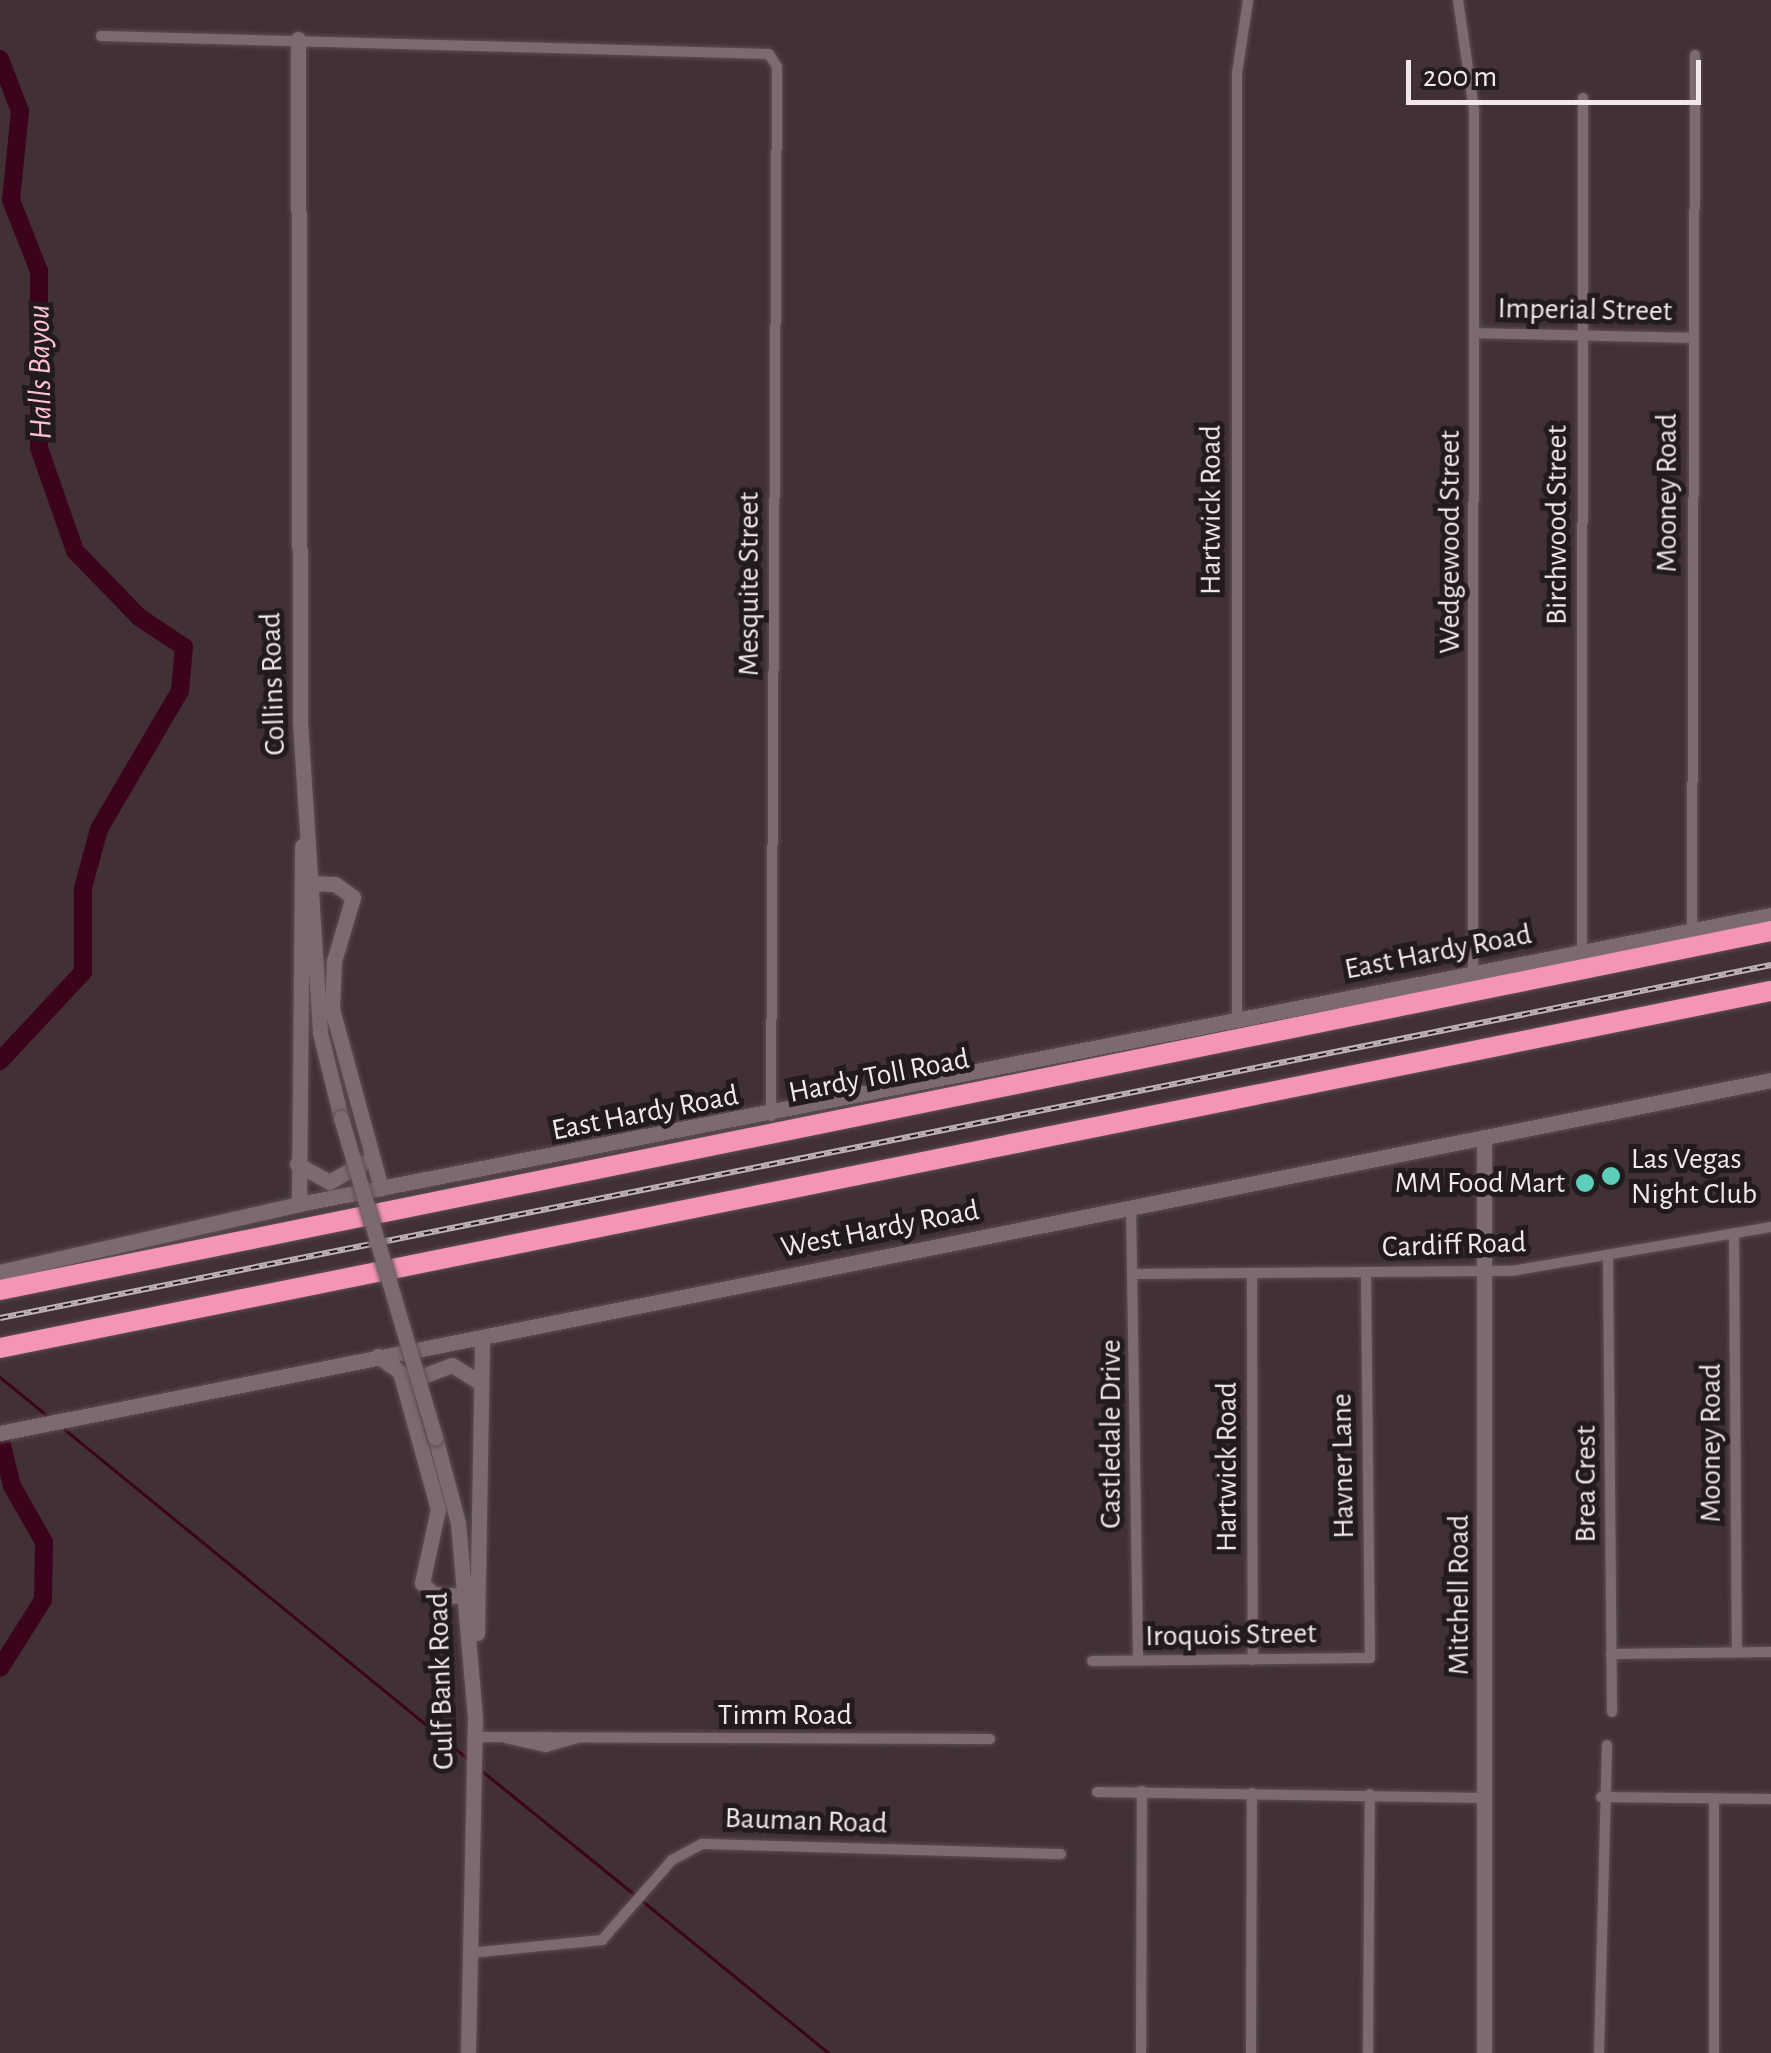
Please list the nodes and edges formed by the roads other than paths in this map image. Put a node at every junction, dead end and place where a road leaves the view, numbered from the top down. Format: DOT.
graph roads {
  1 [pos="1248,0"];
  2 [pos="1458,0"];
  3 [pos="101,36"];
  4 [pos="298,39"];
  5 [pos="1696,54"];
  6 [pos="1583,98"];
  7 [pos="1475,333"];
  8 [pos="1582,335"];
  9 [pos="1693,338"];
  10 [pos="308,884"];
  11 [pos="1771,914"];
  12 [pos="1692,931"];
  13 [pos="1771,931"];
  14 [pos="1582,952"];
  15 [pos="1473,974"];
  16 [pos="1771,991"];
  17 [pos="1237,1020"];
  18 [pos="1771,1080"];
  19 [pos="772,1117"];
  20 [pos="1484,1136"];
  21 [pos="366,1145"];
  22 [pos="296,1164"];
  23 [pos="380,1188"];
  24 [pos="299,1204"];
  25 [pos="1132,1206"];
  26 [pos="1771,1227"];
  27 [pos="1734,1234"];
  28 [pos="1608,1256"];
  29 [pos="0,1272"];
  30 [pos="1366,1272"];
  31 [pos="1485,1272"];
  32 [pos="1134,1274"];
  33 [pos="1252,1275"];
  34 [pos="28,1276"];
  35 [pos="0,1290"];
  36 [pos="399,1316"];
  37 [pos="482,1337"];
  38 [pos="0,1348"];
  39 [pos="378,1356"];
  40 [pos="481,1383"];
  41 [pos="406,1390"];
  42 [pos="0,1432"];
  43 [pos="472,1597"];
  44 [pos="1737,1652"];
  45 [pos="1771,1652"];
  46 [pos="1611,1654"];
  47 [pos="1370,1658"];
  48 [pos="1138,1660"];
  49 [pos="1253,1660"];
  50 [pos="1092,1661"];
  51 [pos="1612,1712"];
  52 [pos="990,1739"];
  53 [pos="474,1741"];
  54 [pos="1608,1746"];
  55 [pos="1142,1791"];
  56 [pos="1098,1792"];
  57 [pos="1252,1793"];
  58 [pos="1370,1794"];
  59 [pos="1601,1797"];
  60 [pos="1487,1798"];
  61 [pos="1714,1799"];
  62 [pos="1771,1799"];
  63 [pos="1061,1854"];
  64 [pos="470,1953"];
  65 [pos="468,2053"];
  66 [pos="1141,2053"];
  67 [pos="1251,2053"];
  68 [pos="1368,2053"];
  69 [pos="1484,2053"];
  70 [pos="1599,2053"];
  71 [pos="1714,2053"];
  1 -- 17 [label="street, Hartwick Road"];
  2 -- 7 [label="street, Wedgewood Street"];
  3 -- 4 [label="street"];
  4 -- 10 [label="main road, Collins Road"];
  4 -- 19 [label="street, Mesquite Street"];
  5 -- 9 [label="street, Mooney Road"];
  6 -- 8 [label="street, Birchwood Street"];
  7 -- 8 [label="street, Imperial Street"];
  7 -- 15 [label="street, Wedgewood Street"];
  8 -- 9 [label="street, Imperial Street"];
  8 -- 14 [label="street, Birchwood Street"];
  9 -- 12 [label="street, Mooney Road"];
  10 -- 21 [label="main road"];
  10 -- 22 [label="main road"];
  10 -- 36 [label="main road, Collins Road, bridge"];
  11 -- 12 [label="main road, East Hardy Road"];
  12 -- 14 [label="main road, East Hardy Road"];
  13 -- 34 [label="highway, Hardy Toll Road"];
  14 -- 15 [label="main road, East Hardy Road"];
  15 -- 17 [label="main road, East Hardy Road"];
  16 -- 38 [label="highway"];
  17 -- 19 [label="main road, East Hardy Road"];
  18 -- 20 [label="main road, West Hardy Road"];
  19 -- 23 [label="main road, East Hardy Road"];
  20 -- 25 [label="main road, West Hardy Road"];
  20 -- 31 [label="main road, Mitchell Road"];
  21 -- 22 [label="main road"];
  21 -- 23 [label="main road"];
  22 -- 24 [label="main road"];
  23 -- 24 [label="main road, East Hardy Road"];
  24 -- 34 [label="main road, East Hardy Road"];
  25 -- 32 [label="street, Castledale Drive"];
  25 -- 37 [label="main road, West Hardy Road"];
  26 -- 27 [label="street, Cardiff Road"];
  27 -- 28 [label="street, Cardiff Road"];
  27 -- 44 [label="street, Mooney Road"];
  28 -- 31 [label="street, Cardiff Road"];
  28 -- 46 [label="street, Brea Crest"];
  29 -- 34 [label="main road, East Hardy Road"];
  30 -- 31 [label="street, Cardiff Road"];
  30 -- 33 [label="street, Cardiff Road"];
  30 -- 47 [label="street, Havner Lane"];
  31 -- 60 [label="main road, Mitchell Road"];
  32 -- 33 [label="street, Cardiff Road"];
  32 -- 48 [label="street, Castledale Drive"];
  33 -- 49 [label="street, Hartwick Road"];
  34 -- 35 [label="highway, Hardy Toll Road"];
  36 -- 43 [label="main road, Gulf Bank Road, bridge"];
  37 -- 39 [label="main road, West Hardy Road"];
  37 -- 40 [label="main road"];
  39 -- 41 [label="main road"];
  39 -- 42 [label="main road, West Hardy Road"];
  40 -- 41 [label="main road"];
  40 -- 43 [label="main road"];
  41 -- 43 [label="main road"];
  43 -- 53 [label="main road, Gulf Bank Road"];
  44 -- 45 [label="street"];
  44 -- 46 [label="street"];
  46 -- 51 [label="street, Brea Crest"];
  47 -- 49 [label="street, Iroquois Street"];
  48 -- 49 [label="street, Iroquois Street"];
  48 -- 50 [label="street, Iroquois Street"];
  52 -- 53 [label="street, Timm Road"];
  53 -- 64 [label="main road, Gulf Bank Road"];
  54 -- 59 [label="street"];
  55 -- 56 [label="street"];
  55 -- 57 [label="street"];
  55 -- 66 [label="street"];
  57 -- 58 [label="street"];
  57 -- 67 [label="street"];
  58 -- 60 [label="street"];
  58 -- 68 [label="street"];
  59 -- 61 [label="street"];
  59 -- 70 [label="street"];
  60 -- 69 [label="main road, Mitchell Road"];
  61 -- 62 [label="street"];
  61 -- 71 [label="street"];
  63 -- 64 [label="street, Bauman Road"];
  64 -- 65 [label="main road, Gulf Bank Road"];
}
